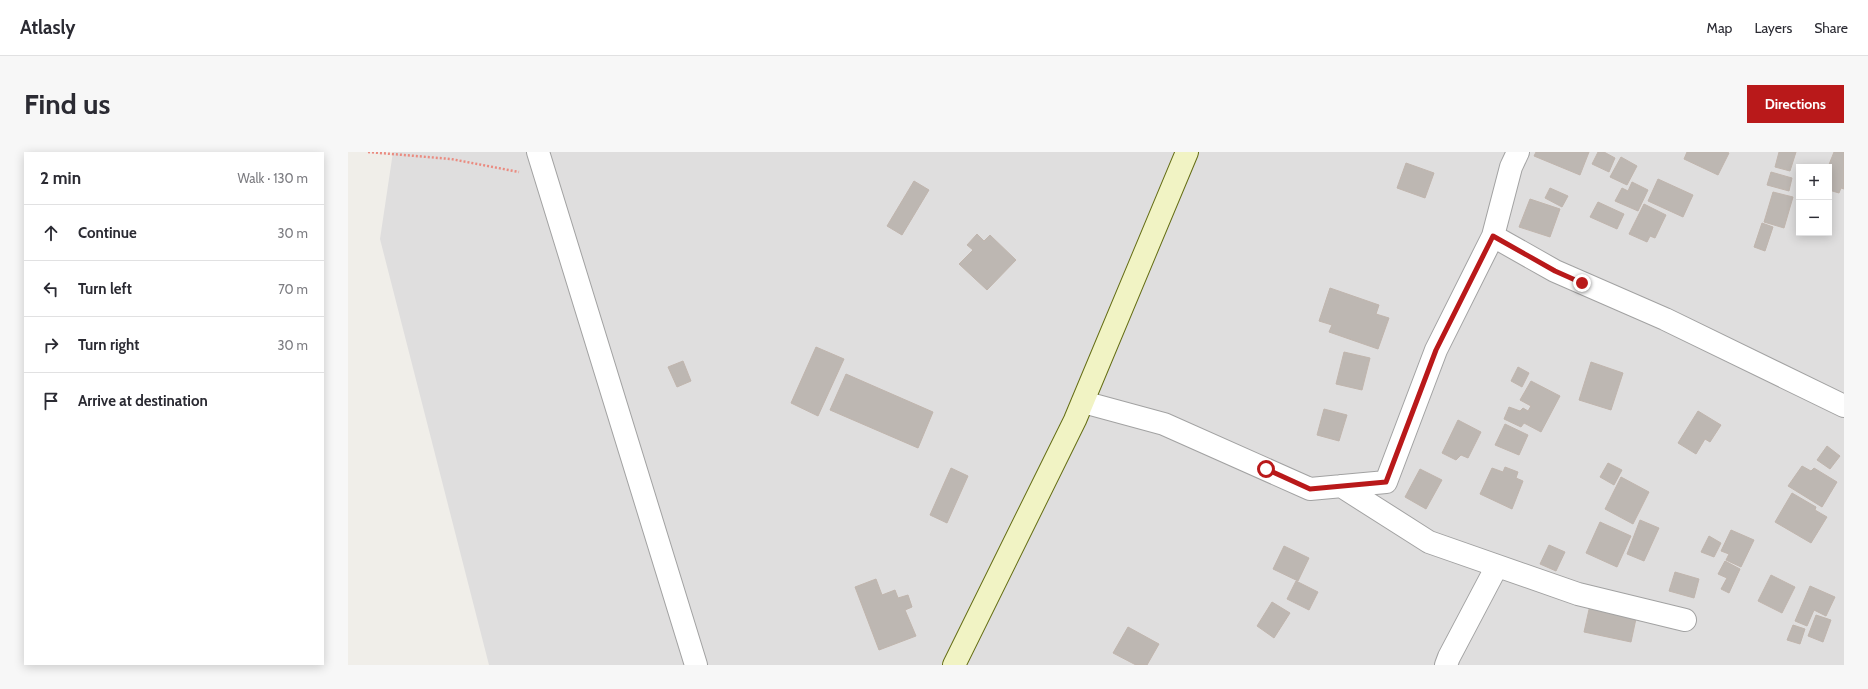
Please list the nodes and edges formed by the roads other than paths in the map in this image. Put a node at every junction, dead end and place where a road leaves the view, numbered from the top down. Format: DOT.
graph roads {
  1 [pos="538,152"];
  2 [pos="1186,152"];
  3 [pos="1518,152"];
  4 [pos="1493,236"];
  5 [pos="1083,402"];
  6 [pos="1844,406"];
  7 [pos="1341,486"];
  8 [pos="1497,566"];
  9 [pos="1685,620"];
  10 [pos="696,665"];
  11 [pos="954,665"];
  12 [pos="1446,665"];
  1 -- 10 [label="street"];
  2 -- 5 [label="main road"];
  3 -- 4 [label="street"];
  4 -- 6 [label="street"];
  4 -- 7 [label="street"];
  5 -- 7 [label="street"];
  5 -- 11 [label="main road"];
  7 -- 8 [label="street"];
  8 -- 9 [label="street"];
  8 -- 12 [label="street"];
}
